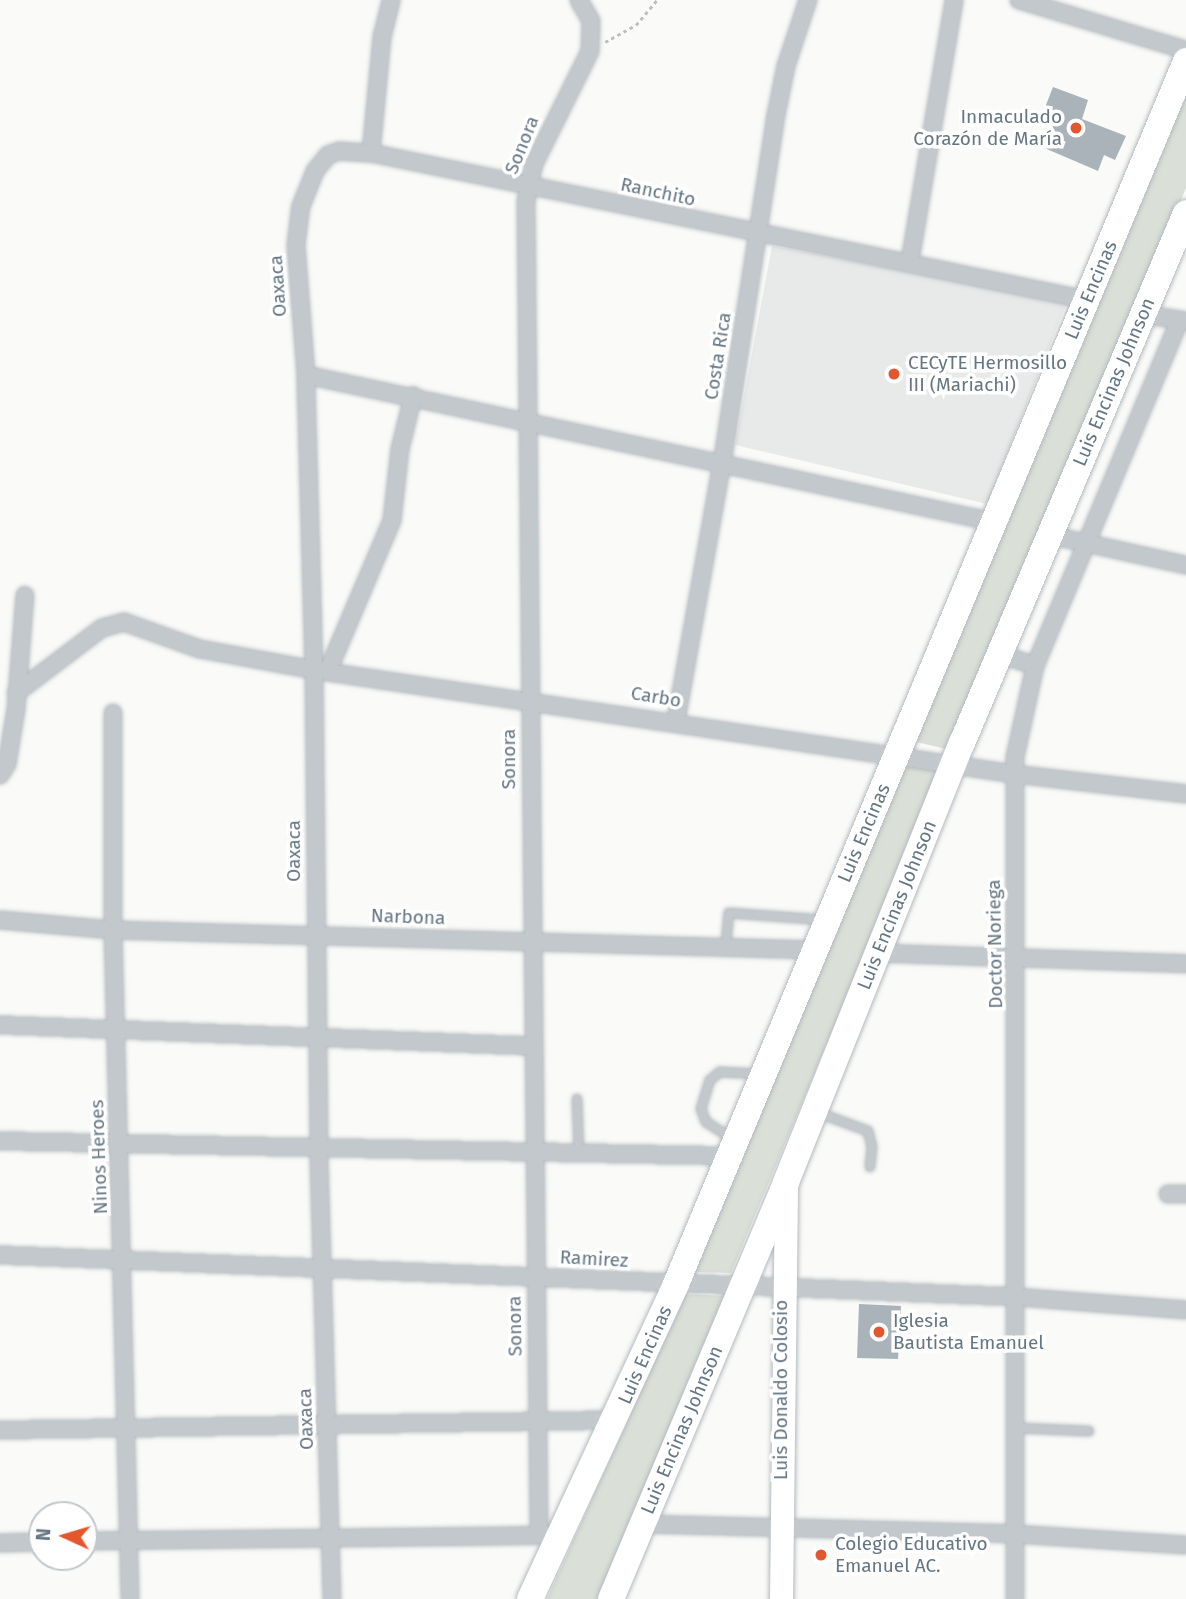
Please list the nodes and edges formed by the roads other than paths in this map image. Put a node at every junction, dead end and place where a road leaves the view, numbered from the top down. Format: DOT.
graph roads {
  1 [pos="391,0"];
  2 [pos="579,0"];
  3 [pos="808,0"];
  4 [pos="954,0"];
  5 [pos="1019,0"];
  6 [pos="1186,50"];
  7 [pos="1186,61"];
  8 [pos="371,153"];
  9 [pos="527,185"];
  10 [pos="1186,213"];
  11 [pos="759,235"];
  12 [pos="910,261"];
  13 [pos="1087,300"];
  14 [pos="1142,313"];
  15 [pos="1183,321"];
  16 [pos="306,375"];
  17 [pos="413,396"];
  18 [pos="528,422"];
  19 [pos="722,464"];
  20 [pos="994,522"];
  21 [pos="1049,535"];
  22 [pos="1086,542"];
  23 [pos="1186,565"];
  24 [pos="25,595"];
  25 [pos="999,654"];
  26 [pos="1035,666"];
  27 [pos="321,670"];
  28 [pos="16,693"];
  29 [pos="530,699"];
  30 [pos="113,713"];
  31 [pos="676,721"];
  32 [pos="897,754"];
  33 [pos="954,764"];
  34 [pos="1014,774"];
  35 [pos="0,775"];
  36 [pos="1186,794"];
  37 [pos="0,920"];
  38 [pos="828,920"];
  39 [pos="113,930"];
  40 [pos="316,936"];
  41 [pos="531,942"];
  42 [pos="726,945"];
  43 [pos="816,950"];
  44 [pos="878,953"];
  45 [pos="1017,955"];
  46 [pos="1186,964"];
  47 [pos="0,1025"];
  48 [pos="115,1032"];
  49 [pos="317,1037"];
  50 [pos="533,1046"];
  51 [pos="763,1074"];
  52 [pos="577,1099"];
  53 [pos="814,1111"];
  54 [pos="0,1141"];
  55 [pos="120,1145"];
  56 [pos="319,1147"];
  57 [pos="732,1148"];
  58 [pos="534,1153"];
  59 [pos="579,1154"];
  60 [pos="870,1167"];
  61 [pos="786,1182"];
  62 [pos="1168,1194"];
  63 [pos="1186,1194"];
  64 [pos="0,1255"];
  65 [pos="123,1259"];
  66 [pos="322,1268"];
  67 [pos="536,1277"];
  68 [pos="676,1284"];
  69 [pos="743,1286"];
  70 [pos="782,1287"];
  71 [pos="1017,1297"];
  72 [pos="1186,1310"];
  73 [pos="538,1420"];
  74 [pos="616,1420"];
  75 [pos="327,1424"];
  76 [pos="126,1427"];
  77 [pos="1016,1428"];
  78 [pos="0,1430"];
  79 [pos="1089,1431"];
  80 [pos="642,1524"];
  81 [pos="781,1527"];
  82 [pos="1015,1534"];
  83 [pos="551,1535"];
  84 [pos="331,1538"];
  85 [pos="129,1540"];
  86 [pos="98,1541"];
  87 [pos="28,1542"];
  88 [pos="0,1543"];
  89 [pos="1186,1545"];
  90 [pos="130,1599"];
  91 [pos="332,1599"];
  92 [pos="530,1599"];
  93 [pos="611,1599"];
  94 [pos="781,1599"];
  95 [pos="1015,1599"];
  1 -- 8 [label="street"];
  2 -- 9 [label="street, Sonora"];
  3 -- 11 [label="street, Costa Rica"];
  4 -- 12 [label="street"];
  5 -- 6 [label="street"];
  7 -- 13 [label="main road, Luis Encinas"];
  8 -- 9 [label="street, Ranchito"];
  8 -- 16 [label="street, Oaxaca"];
  9 -- 11 [label="street, Ranchito"];
  9 -- 18 [label="street, Sonora"];
  10 -- 14 [label="main road, Luis Encinas Johnson"];
  11 -- 12 [label="street, Ranchito"];
  11 -- 19 [label="street, Costa Rica"];
  12 -- 13 [label="street, Ranchito"];
  13 -- 20 [label="main road, Luis Encinas"];
  14 -- 15 [label="street"];
  14 -- 21 [label="main road, Luis Encinas Johnson"];
  15 -- 22 [label="street, Doctor Noriega"];
  16 -- 17 [label="street"];
  16 -- 27 [label="street, Oaxaca"];
  17 -- 18 [label="street"];
  17 -- 27 [label="street"];
  18 -- 19 [label="street"];
  18 -- 29 [label="street, Sonora"];
  19 -- 20 [label="street"];
  19 -- 31 [label="street, Costa Rica"];
  20 -- 32 [label="main road, Luis Encinas"];
  21 -- 22 [label="street"];
  21 -- 25 [label="main road, Luis Encinas Johnson"];
  22 -- 23 [label="street"];
  22 -- 26 [label="street, Doctor Noriega"];
  24 -- 28 [label="street"];
  25 -- 26 [label="street"];
  25 -- 33 [label="main road, Luis Encinas Johnson"];
  26 -- 34 [label="street, Doctor Noriega"];
  27 -- 28 [label="street, Carbo"];
  27 -- 29 [label="street, Carbo"];
  27 -- 40 [label="street, Oaxaca"];
  28 -- 35 [label="street"];
  29 -- 31 [label="street, Carbo"];
  29 -- 41 [label="street, Sonora"];
  30 -- 39 [label="street, Ninos Heroes"];
  31 -- 32 [label="street, Carbo"];
  32 -- 33 [label="street, Carbo"];
  32 -- 38 [label="main road, Luis Encinas"];
  33 -- 34 [label="street, Carbo"];
  33 -- 44 [label="main road, Luis Encinas Johnson"];
  34 -- 36 [label="street, Carbo"];
  34 -- 45 [label="street, Doctor Noriega"];
  37 -- 39 [label="street, Narbona"];
  38 -- 42 [label="lane"];
  38 -- 43 [label="main road, Luis Encinas"];
  39 -- 40 [label="street, Narbona"];
  39 -- 48 [label="street, Ninos Heroes"];
  40 -- 41 [label="street, Narbona"];
  40 -- 49 [label="street, Oaxaca"];
  41 -- 42 [label="street, Narbona"];
  41 -- 50 [label="street, Sonora"];
  42 -- 43 [label="street, Narbona"];
  43 -- 51 [label="main road, Luis Encinas"];
  44 -- 45 [label="street"];
  44 -- 53 [label="main road, Luis Encinas Johnson"];
  45 -- 46 [label="street"];
  45 -- 71 [label="street, Doctor Noriega"];
  47 -- 48 [label="street"];
  48 -- 49 [label="street"];
  48 -- 55 [label="street, Ninos Heroes"];
  49 -- 50 [label="street"];
  49 -- 56 [label="street, Oaxaca"];
  50 -- 58 [label="street, Sonora"];
  51 -- 57 [label="main road, Luis Encinas"];
  51 -- 57 [label="lane"];
  52 -- 59 [label="lane"];
  53 -- 60 [label="lane"];
  53 -- 61 [label="main road, Luis Encinas Johnson"];
  54 -- 55 [label="street"];
  55 -- 56 [label="street"];
  55 -- 65 [label="street, Ninos Heroes"];
  56 -- 58 [label="street"];
  56 -- 66 [label="street, Oaxaca"];
  57 -- 59 [label="street"];
  57 -- 68 [label="main road, Luis Encinas"];
  58 -- 59 [label="street"];
  58 -- 67 [label="street, Sonora"];
  61 -- 69 [label="main road, Luis Encinas Johnson"];
  61 -- 70 [label="main road, Luis Donaldo Colosio"];
  62 -- 63 [label="street"];
  64 -- 65 [label="street, Ramirez"];
  65 -- 66 [label="street, Ramirez"];
  65 -- 76 [label="street, Ninos Heroes"];
  66 -- 67 [label="street, Ramirez"];
  66 -- 75 [label="street, Oaxaca"];
  67 -- 68 [label="street, Ramirez"];
  67 -- 73 [label="street, Sonora"];
  68 -- 69 [label="street, Ramirez"];
  68 -- 74 [label="main road, Luis Encinas"];
  69 -- 70 [label="street, Ramirez"];
  69 -- 80 [label="main road, Luis Encinas Johnson"];
  70 -- 71 [label="street, Ramirez"];
  70 -- 81 [label="main road, Luis Donaldo Colosio"];
  71 -- 72 [label="street, Ramirez"];
  71 -- 77 [label="street, Doctor Noriega"];
  73 -- 74 [label="street"];
  73 -- 75 [label="street"];
  73 -- 83 [label="street, Sonora"];
  74 -- 83 [label="main road, Luis Encinas"];
  75 -- 76 [label="street"];
  75 -- 84 [label="street, Oaxaca"];
  76 -- 78 [label="street"];
  76 -- 85 [label="street, Ninos Heroes"];
  77 -- 79 [label="lane"];
  77 -- 82 [label="street, Doctor Noriega"];
  80 -- 81 [label="street"];
  80 -- 93 [label="main road, Luis Encinas Johnson"];
  81 -- 82 [label="street"];
  81 -- 94 [label="main road, Luis Donaldo Colosio"];
  82 -- 89 [label="street"];
  82 -- 95 [label="street, Doctor Noriega"];
  83 -- 84 [label="street"];
  83 -- 92 [label="main road, Luis Encinas"];
  84 -- 85 [label="street"];
  84 -- 91 [label="street, Oaxaca"];
  85 -- 86 [label="street"];
  85 -- 90 [label="street, Ninos Heroes"];
  87 -- 88 [label="street"];
}
